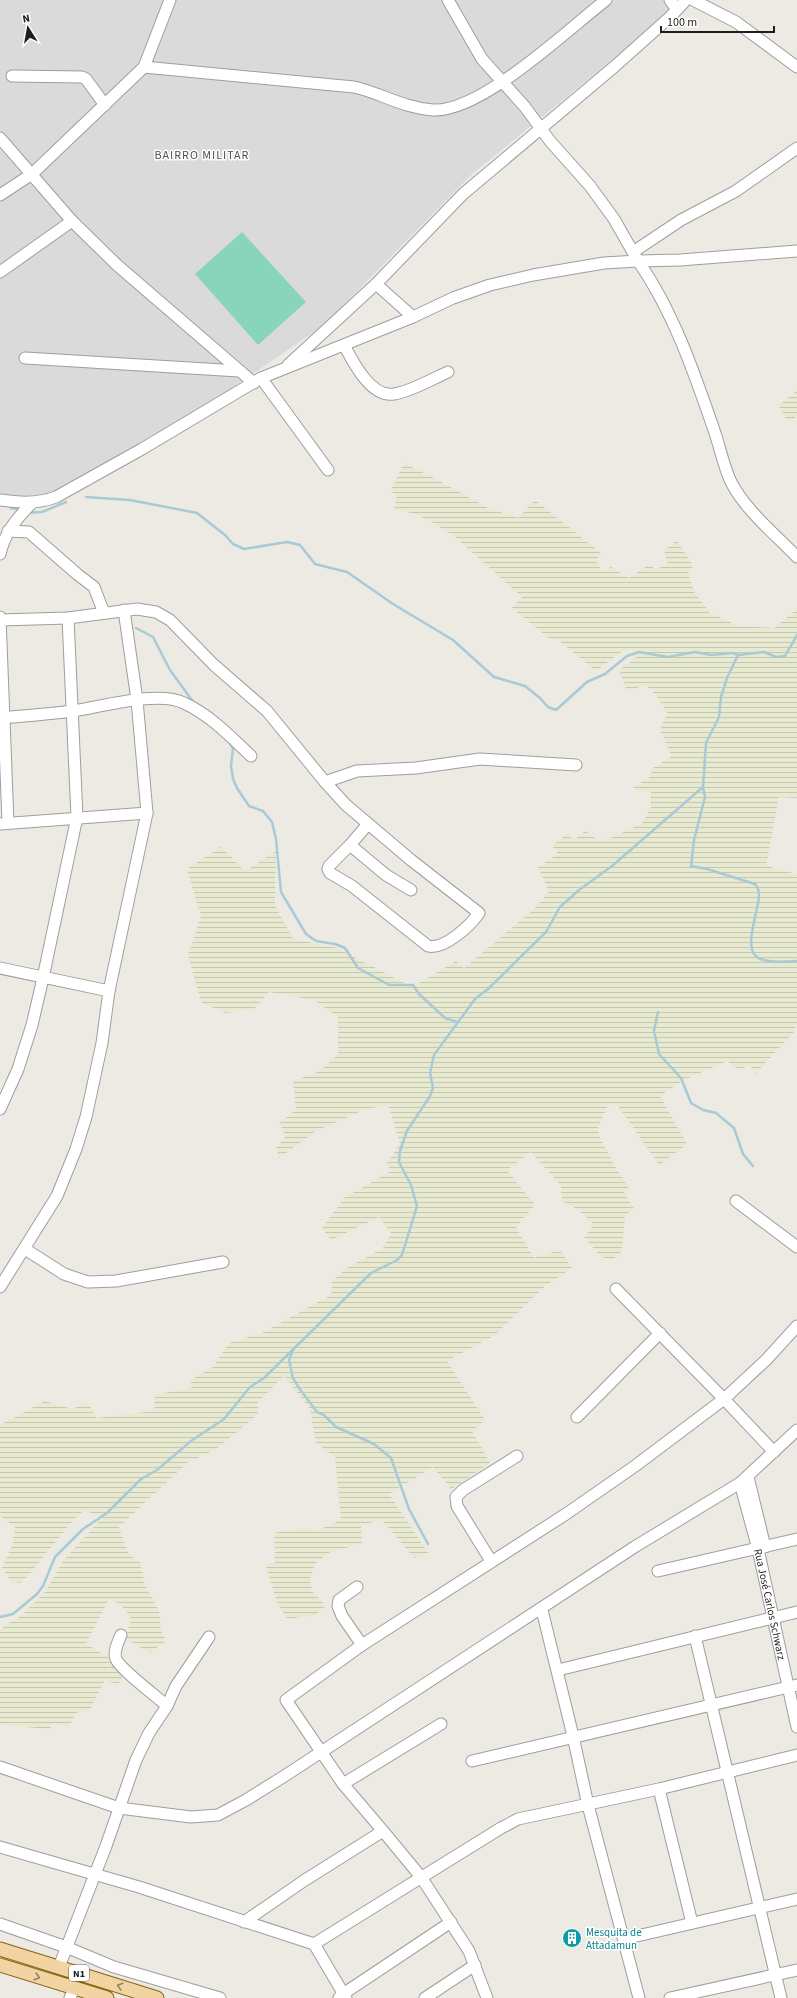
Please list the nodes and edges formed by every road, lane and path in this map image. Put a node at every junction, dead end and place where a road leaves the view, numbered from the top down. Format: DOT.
graph roads {
  1 [pos="170,0"];
  2 [pos="448,0"];
  3 [pos="606,0"];
  4 [pos="686,0"];
  5 [pos="693,0"];
  6 [pos="674,4"];
  7 [pos="144,67"];
  8 [pos="797,67"];
  9 [pos="12,76"];
  10 [pos="502,83"];
  11 [pos="105,105"];
  12 [pos="540,130"];
  13 [pos="0,138"];
  14 [pos="797,148"];
  15 [pos="32,174"];
  16 [pos="0,194"];
  17 [pos="72,220"];
  18 [pos="797,251"];
  19 [pos="636,256"];
  20 [pos="0,272"];
  21 [pos="376,284"];
  22 [pos="413,317"];
  23 [pos="344,345"];
  24 [pos="25,358"];
  25 [pos="283,370"];
  26 [pos="239,371"];
  27 [pos="448,372"];
  28 [pos="258,380"];
  29 [pos="328,470"];
  30 [pos="0,500"];
  31 [pos="32,503"];
  32 [pos="8,531"];
  33 [pos="0,554"];
  34 [pos="797,557"];
  35 [pos="124,610"];
  36 [pos="104,612"];
  37 [pos="68,618"];
  38 [pos="0,619"];
  39 [pos="137,700"];
  40 [pos="73,711"];
  41 [pos="2,717"];
  42 [pos="251,756"];
  43 [pos="576,765"];
  44 [pos="325,782"];
  45 [pos="147,812"];
  46 [pos="77,817"];
  47 [pos="4,823"];
  48 [pos="368,824"];
  49 [pos="350,845"];
  50 [pos="411,890"];
  51 [pos="0,968"];
  52 [pos="44,978"];
  53 [pos="109,991"];
  54 [pos="0,1109"];
  55 [pos="736,1201"];
  56 [pos="797,1247"];
  57 [pos="25,1250"];
  58 [pos="223,1262"];
  59 [pos="0,1287"];
  60 [pos="616,1289"];
  61 [pos="797,1326"];
  62 [pos="660,1334"];
  63 [pos="724,1399"];
  64 [pos="577,1417"];
  65 [pos="797,1430"];
  66 [pos="774,1452"];
  67 [pos="516,1456"];
  68 [pos="744,1480"];
  69 [pos="797,1539"];
  70 [pos="762,1548"];
  71 [pos="491,1561"];
  72 [pos="658,1571"];
  73 [pos="357,1587"];
  74 [pos="542,1610"];
  75 [pos="797,1612"];
  76 [pos="776,1617"];
  77 [pos="121,1635"];
  78 [pos="695,1636"];
  79 [pos="209,1637"];
  80 [pos="362,1645"];
  81 [pos="558,1670"];
  82 [pos="794,1687"];
  83 [pos="712,1705"];
  84 [pos="167,1706"];
  85 [pos="441,1724"];
  86 [pos="797,1727"];
  87 [pos="573,1736"];
  88 [pos="322,1752"];
  89 [pos="797,1755"];
  90 [pos="472,1761"];
  91 [pos="0,1767"];
  92 [pos="728,1772"];
  93 [pos="343,1784"];
  94 [pos="659,1789"];
  95 [pos="588,1805"];
  96 [pos="119,1808"];
  97 [pos="383,1831"];
  98 [pos="0,1847"];
  99 [pos="94,1876"];
  100 [pos="421,1877"];
  101 [pos="797,1899"];
  102 [pos="760,1907"];
  103 [pos="244,1922"];
  104 [pos="451,1922"];
  105 [pos="692,1923"];
  106 [pos="0,1924"];
  107 [pos="624,1939"];
  108 [pos="314,1944"];
  109 [pos="66,1947"];
  110 [pos="0,1949"];
  111 [pos="0,1965"];
  112 [pos="475,1965"];
  113 [pos="59,1967"];
  114 [pos="797,1970"];
  115 [pos="776,1975"];
  116 [pos="72,1993"];
  117 [pos="343,1996"];
  118 [pos="107,1998"];
  119 [pos="157,1998"];
  120 [pos="220,1998"];
  121 [pos="425,1998"];
  122 [pos="487,1998"];
  123 [pos="639,1998"];
  124 [pos="670,1998"];
  125 [pos="781,1998"];
  1 -- 7 [label="street"];
  2 -- 10 [label="street"];
  3 -- 10 [label="street"];
  4 -- 6 [label="street"];
  5 -- 8 [label="street"];
  6 -- 12 [label="street"];
  7 -- 10 [label="street"];
  7 -- 11 [label="street"];
  9 -- 11 [label="street"];
  10 -- 12 [label="street"];
  11 -- 15 [label="street"];
  12 -- 19 [label="street"];
  12 -- 21 [label="street"];
  13 -- 15 [label="street"];
  14 -- 19 [label="street"];
  15 -- 16 [label="street"];
  15 -- 17 [label="street"];
  17 -- 20 [label="street"];
  17 -- 26 [label="street"];
  18 -- 19 [label="street"];
  19 -- 22 [label="street"];
  19 -- 34 [label="street"];
  21 -- 22 [label="street"];
  21 -- 25 [label="street"];
  22 -- 23 [label="street"];
  23 -- 25 [label="street"];
  23 -- 27 [label="street"];
  24 -- 26 [label="street"];
  25 -- 28 [label="street"];
  26 -- 28 [label="street"];
  28 -- 29 [label="street"];
  28 -- 31 [label="street"];
  30 -- 31 [label="street"];
  31 -- 32 [label="street"];
  32 -- 33 [label="street"];
  32 -- 36 [label="street"];
  35 -- 36 [label="street"];
  35 -- 39 [label="street"];
  35 -- 44 [label="street"];
  36 -- 37 [label="street"];
  37 -- 38 [label="street"];
  37 -- 40 [label="street"];
  38 -- 41 [label="street"];
  39 -- 40 [label="street"];
  39 -- 42 [label="street"];
  39 -- 45 [label="street"];
  40 -- 41 [label="street"];
  40 -- 46 [label="street"];
  41 -- 47 [label="street"];
  43 -- 44 [label="street"];
  44 -- 48 [label="street"];
  45 -- 46 [label="street"];
  45 -- 53 [label="street"];
  46 -- 47 [label="street"];
  46 -- 52 [label="street"];
  48 -- 49 [label="street"];
  48 -- 49 [label="street"];
  49 -- 50 [label="street"];
  51 -- 52 [label="street"];
  52 -- 53 [label="street"];
  52 -- 54 [label="street"];
  53 -- 57 [label="street"];
  55 -- 56 [label="street"];
  57 -- 58 [label="street"];
  57 -- 59 [label="street"];
  60 -- 62 [label="street"];
  61 -- 63 [label="street"];
  62 -- 63 [label="street"];
  62 -- 64 [label="street"];
  63 -- 66 [label="street"];
  63 -- 71 [label="street"];
  65 -- 66 [label="street"];
  66 -- 68 [label="street"];
  67 -- 71 [label="street"];
  68 -- 70 [label="street, Rua José Carlos Schwarz"];
  68 -- 74 [label="street"];
  69 -- 70 [label="street"];
  70 -- 72 [label="street"];
  70 -- 76 [label="street, Rua José Carlos Schwarz"];
  71 -- 80 [label="street"];
  73 -- 80 [label="street"];
  74 -- 81 [label="street"];
  74 -- 88 [label="street"];
  75 -- 76 [label="street"];
  76 -- 78 [label="street"];
  76 -- 82 [label="street, Rua José Carlos Schwarz"];
  77 -- 84 [label="street"];
  78 -- 81 [label="street"];
  78 -- 83 [label="street"];
  79 -- 84 [label="street"];
  80 -- 88 [label="street"];
  81 -- 87 [label="street"];
  82 -- 83 [label="street"];
  82 -- 86 [label="street, Rua José Carlos Schwarz"];
  83 -- 87 [label="street"];
  83 -- 92 [label="street"];
  84 -- 96 [label="street"];
  85 -- 93 [label="street"];
  87 -- 90 [label="street"];
  87 -- 95 [label="street"];
  88 -- 93 [label="street"];
  88 -- 96 [label="street"];
  89 -- 92 [label="street"];
  91 -- 96 [label="street"];
  92 -- 94 [label="street"];
  92 -- 102 [label="street"];
  93 -- 97 [label="street"];
  94 -- 95 [label="street"];
  94 -- 105 [label="street"];
  95 -- 100 [label="street"];
  95 -- 107 [label="street"];
  96 -- 99 [label="street"];
  97 -- 100 [label="street"];
  97 -- 103 [label="street"];
  98 -- 99 [label="street"];
  99 -- 103 [label="street"];
  99 -- 109 [label="street"];
  100 -- 104 [label="street"];
  100 -- 108 [label="street"];
  101 -- 102 [label="street"];
  102 -- 105 [label="street"];
  102 -- 115 [label="street"];
  103 -- 108 [label="street"];
  104 -- 112 [label="street"];
  104 -- 117 [label="street"];
  105 -- 107 [label="street"];
  106 -- 109 [label="street"];
  107 -- 123 [label="street"];
  108 -- 117 [label="street"];
  109 -- 113 [label="street"];
  109 -- 120 [label="street"];
  110 -- 113 [label="main road, N1"];
  111 -- 116 [label="main road, N1, one-way"];
  112 -- 121 [label="street"];
  112 -- 122 [label="street"];
  119 -- 113 [label="main road, N1, one-way"];
  114 -- 115 [label="street"];
  115 -- 124 [label="street"];
  115 -- 125 [label="street"];
  116 -- 118 [label="main road, N1"];
}
